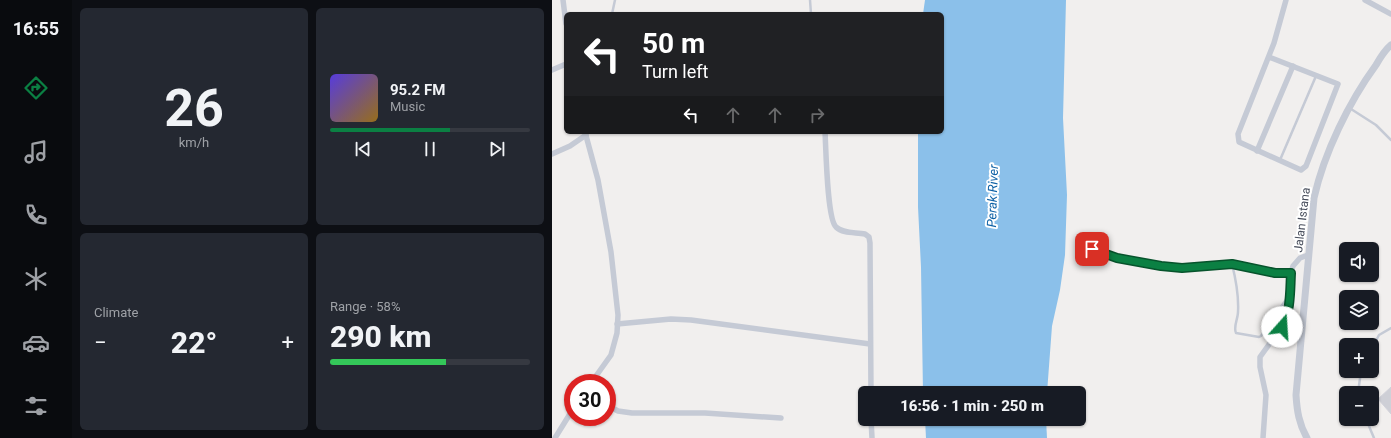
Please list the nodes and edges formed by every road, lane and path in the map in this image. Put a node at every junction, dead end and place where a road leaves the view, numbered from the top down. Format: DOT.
graph roads {
  1 [pos="563,0"];
  2 [pos="615,0"];
  3 [pos="810,0"];
  4 [pos="1286,0"];
  5 [pos="1365,0"];
  6 [pos="564,12"];
  7 [pos="612,12"];
  8 [pos="811,12"];
  9 [pos="1391,14"];
  10 [pos="1391,45"];
  11 [pos="1269,56"];
  12 [pos="564,65"];
  13 [pos="1293,66"];
  14 [pos="552,70"];
  15 [pos="1316,75"];
  16 [pos="1349,108"];
  17 [pos="585,134"];
  18 [pos="825,134"];
  19 [pos="1391,140"];
  20 [pos="1258,151"];
  21 [pos="552,154"];
  22 [pos="1280,161"];
  23 [pos="1092,249"];
  24 [pos="1308,255"];
  25 [pos="1232,264"];
  26 [pos="1291,273"];
  27 [pos="1290,292"];
  28 [pos="617,324"];
  29 [pos="1391,328"];
  30 [pos="1377,338"];
  31 [pos="870,344"];
  32 [pos="597,374"];
  33 [pos="871,386"];
  34 [pos="616,410"];
  35 [pos="781,418"];
  36 [pos="564,424"];
  37 [pos="871,426"];
  38 [pos="1369,426"];
  39 [pos="555,438"];
  40 [pos="872,438"];
  41 [pos="1263,438"];
  42 [pos="1307,438"];
  43 [pos="1374,438"];
  1 -- 6 [label="street"];
  2 -- 7 [label="lane"];
  3 -- 8 [label="lane"];
  4 -- 11 [label="street"];
  5 -- 9 [label="street"];
  10 -- 16 [label="street, Jalan Istana"];
  11 -- 13 [label="street"];
  11 -- 20 [label="street"];
  12 -- 14 [label="street"];
  13 -- 15 [label="street"];
  13 -- 20 [label="street"];
  15 -- 22 [label="lane"];
  15 -- 22 [label="street"];
  16 -- 19 [label="lane"];
  16 -- 24 [label="street, Jalan Istana"];
  17 -- 21 [label="street"];
  17 -- 28 [label="street"];
  18 -- 31 [label="street"];
  20 -- 22 [label="street"];
  23 -- 25 [label="lane"];
  24 -- 26 [label="street"];
  24 -- 42 [label="street, Jalan Istana"];
  25 -- 26 [label="lane"];
  25 -- 27 [label="lane"];
  26 -- 27 [label="street"];
  27 -- 41 [label="street"];
  28 -- 31 [label="street"];
  28 -- 32 [label="street"];
  29 -- 30 [label="lane"];
  31 -- 33 [label="street"];
  34 -- 35 [label="street"];
  36 -- 39 [label="street"];
  37 -- 40 [label="street"];
  38 -- 43 [label="lane"];
}
